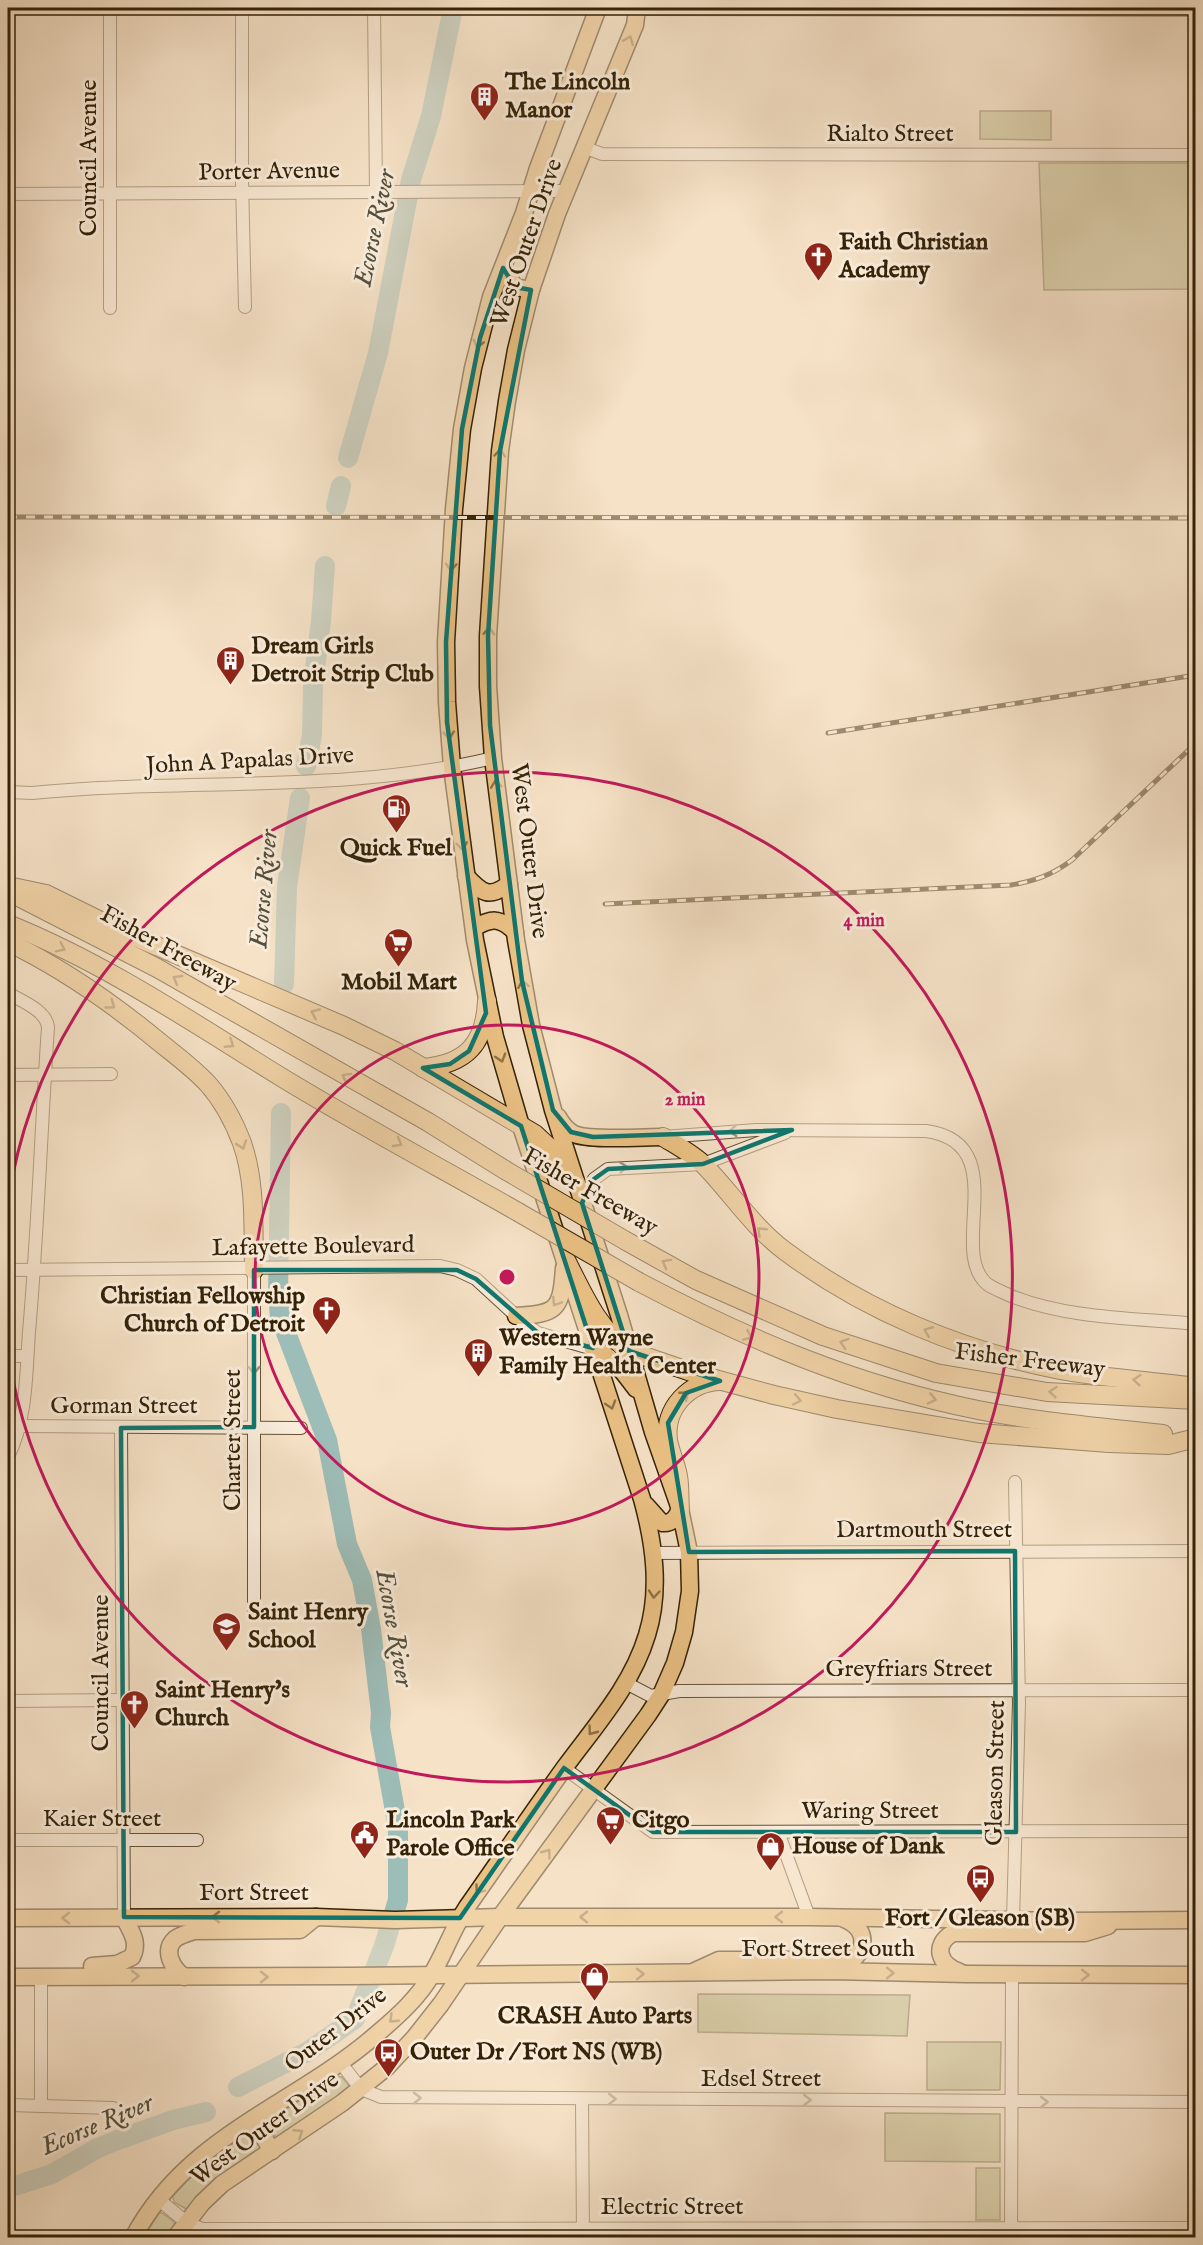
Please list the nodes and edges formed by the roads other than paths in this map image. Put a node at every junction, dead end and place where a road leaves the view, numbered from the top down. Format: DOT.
graph roads {
  1 [pos="110,8"];
  2 [pos="242,8"];
  3 [pos="374,8"];
  4 [pos="597,8"];
  5 [pos="639,8"];
  6 [pos="775,8"];
  7 [pos="912,9"];
  8 [pos="1047,9"];
  9 [pos="1181,9"];
  10 [pos="1196,10"];
  11 [pos="586,148"];
  12 [pos="1196,155"];
  13 [pos="567,191"];
  14 [pos="376,192"];
  15 [pos="530,193"];
  16 [pos="8,194"];
  17 [pos="109,194"];
  18 [pos="243,194"];
  19 [pos="503,268"];
  20 [pos="531,290"];
  21 [pos="245,307"];
  22 [pos="110,308"];
  23 [pos="493,758"];
  24 [pos="452,767"];
  25 [pos="8,792"];
  26 [pos="466,876"];
  27 [pos="509,884"];
  28 [pos="8,886"];
  29 [pos="8,891"];
  30 [pos="8,924"];
  31 [pos="474,928"];
  32 [pos="515,932"];
  33 [pos="8,942"];
  34 [pos="8,993"];
  35 [pos="487,1001"];
  36 [pos="423,1068"];
  37 [pos="45,1074"];
  38 [pos="111,1074"];
  39 [pos="8,1075"];
  40 [pos="553,1110"];
  41 [pos="521,1126"];
  42 [pos="792,1130"];
  43 [pos="663,1137"];
  44 [pos="703,1164"];
  45 [pos="576,1183"];
  46 [pos="582,1203"];
  47 [pos="565,1258"];
  48 [pos="263,1269"];
  49 [pos="8,1270"];
  50 [pos="34,1270"];
  51 [pos="516,1316"];
  52 [pos="1196,1324"];
  53 [pos="593,1349"];
  54 [pos="629,1351"];
  55 [pos="8,1356"];
  56 [pos="27,1356"];
  57 [pos="720,1381"];
  58 [pos="1196,1387"];
  59 [pos="642,1397"];
  60 [pos="1196,1400"];
  61 [pos="20,1426"];
  62 [pos="254,1427"];
  63 [pos="121,1428"];
  64 [pos="301,1428"];
  65 [pos="1196,1437"];
  66 [pos="8,1457"];
  67 [pos="1014,1482"];
  68 [pos="642,1499"];
  69 [pos="680,1509"];
  70 [pos="1015,1551"];
  71 [pos="1196,1551"];
  72 [pos="689,1552"];
  73 [pos="653,1553"];
  74 [pos="254,1610"];
  75 [pos="626,1683"];
  76 [pos="1018,1690"];
  77 [pos="1196,1690"];
  78 [pos="662,1695"];
  79 [pos="122,1700"];
  80 [pos="8,1701"];
  81 [pos="564,1768"];
  82 [pos="594,1789"];
  83 [pos="1196,1831"];
  84 [pos="778,1832"];
  85 [pos="1016,1832"];
  86 [pos="122,1839"];
  87 [pos="8,1840"];
  88 [pos="197,1840"];
  89 [pos="124,1917"];
  90 [pos="316,1917"];
  91 [pos="500,1917"];
  92 [pos="809,1917"];
  93 [pos="838,1917"];
  94 [pos="8,1918"];
  95 [pos="460,1918"];
  96 [pos="1013,1920"];
  97 [pos="1126,1920"];
  98 [pos="1196,1920"];
  99 [pos="8,1966"];
  100 [pos="690,1973"];
  101 [pos="966,1974"];
  102 [pos="432,1975"];
  103 [pos="460,1975"];
  104 [pos="1011,1975"];
  105 [pos="1196,1975"];
  106 [pos="41,1976"];
  107 [pos="8,1977"];
  108 [pos="184,1977"];
  109 [pos="340,2062"];
  110 [pos="361,2089"];
  111 [pos="582,2099"];
  112 [pos="1011,2102"];
  113 [pos="1196,2102"];
  114 [pos="8,2105"];
  115 [pos="41,2105"];
  116 [pos="113,2108"];
  117 [pos="253,2119"];
  118 [pos="272,2151"];
  119 [pos="158,2199"];
  120 [pos="186,2222"];
  121 [pos="1196,2228"];
  122 [pos="583,2233"];
  123 [pos="651,2233"];
  124 [pos="1011,2233"];
  125 [pos="133,2238"];
  126 [pos="175,2238"];
  1 -- 17 [label="street, Council Avenue"];
  2 -- 18 [label="street"];
  3 -- 14 [label="street"];
  4 -- 15 [label="main road, West Outer Drive"];
  5 -- 6 [label="street"];
  11 -- 5 [label="main road, West Outer Drive, one-way"];
  6 -- 7 [label="street"];
  7 -- 8 [label="street"];
  8 -- 9 [label="street"];
  9 -- 10 [label="street"];
  11 -- 12 [label="street, Rialto Street"];
  11 -- 13 [label="main road, West Outer Drive"];
  13 -- 15 [label="street, Porter Avenue"];
  13 -- 20 [label="main road, West Outer Drive"];
  14 -- 15 [label="street, Porter Avenue"];
  14 -- 18 [label="street, Porter Avenue"];
  15 -- 19 [label="main road, West Outer Drive"];
  16 -- 17 [label="street, Porter Avenue"];
  17 -- 18 [label="street, Porter Avenue"];
  17 -- 22 [label="street, Council Avenue"];
  18 -- 21 [label="street"];
  19 -- 20 [label="main road"];
  19 -- 24 [label="main road, West Outer Drive, one-way"];
  23 -- 20 [label="main road, West Outer Drive, one-way"];
  23 -- 24 [label="street, John A Papalas Drive"];
  27 -- 23 [label="main road, West Outer Drive, one-way"];
  24 -- 25 [label="street, John A Papalas Drive"];
  24 -- 26 [label="main road, West Outer Drive, one-way"];
  26 -- 27 [label="main road"];
  26 -- 31 [label="main road, West Outer Drive"];
  27 -- 32 [label="main road, West Outer Drive"];
  36 -- 28 [label="highway, one-way"];
  60 -- 29 [label="highway, Fisher Freeway, one-way, bridge"];
  30 -- 65 [label="highway, Fisher Freeway, one-way, bridge"];
  31 -- 32 [label="main road"];
  31 -- 35 [label="main road, West Outer Drive"];
  40 -- 32 [label="main road, West Outer Drive, one-way"];
  33 -- 48 [label="highway, one-way"];
  34 -- 37 [label="street"];
  35 -- 36 [label="highway"];
  35 -- 41 [label="main road, West Outer Drive, one-way"];
  36 -- 41 [label="highway"];
  37 -- 38 [label="street"];
  37 -- 39 [label="street"];
  37 -- 50 [label="street"];
  40 -- 43 [label="main road"];
  40 -- 45 [label="main road, West Outer Drive"];
  41 -- 45 [label="highway"];
  41 -- 47 [label="main road, West Outer Drive"];
  42 -- 43 [label="street, one-way"];
  42 -- 44 [label="street"];
  42 -- 52 [label="street"];
  43 -- 44 [label="highway"];
  46 -- 44 [label="street, one-way"];
  58 -- 44 [label="highway, one-way"];
  45 -- 46 [label="main road, West Outer Drive"];
  46 -- 54 [label="main road, West Outer Drive"];
  47 -- 51 [label="main road, one-way"];
  47 -- 53 [label="main road, West Outer Drive"];
  47 -- 54 [label="highway"];
  48 -- 50 [label="street, Lafayette Boulevard"];
  48 -- 51 [label="street, Lafayette Boulevard"];
  48 -- 62 [label="street, Charter Street, one-way"];
  49 -- 50 [label="street, Lafayette Boulevard"];
  50 -- 56 [label="street"];
  51 -- 53 [label="street, Lafayette Boulevard"];
  53 -- 59 [label="main road"];
  53 -- 68 [label="main road, West Outer Drive, one-way"];
  54 -- 57 [label="highway"];
  54 -- 59 [label="main road, West Outer Drive"];
  55 -- 56 [label="street"];
  56 -- 61 [label="street"];
  57 -- 65 [label="highway, one-way"];
  69 -- 57 [label="highway, one-way"];
  59 -- 69 [label="main road, West Outer Drive"];
  61 -- 63 [label="street, Gorman Street"];
  61 -- 66 [label="street"];
  62 -- 63 [label="street, Gorman Street"];
  62 -- 64 [label="street, Gorman Street"];
  62 -- 74 [label="street, Charter Street"];
  63 -- 79 [label="street, Council Avenue"];
  67 -- 70 [label="street, Gleason Street"];
  68 -- 69 [label="main road"];
  68 -- 73 [label="main road, West Outer Drive"];
  69 -- 72 [label="main road, West Outer Drive"];
  70 -- 71 [label="street, Dartmouth Street"];
  70 -- 72 [label="street, Dartmouth Street"];
  70 -- 76 [label="street, Gleason Street"];
  72 -- 73 [label="street, Dartmouth Street"];
  72 -- 78 [label="main road, West Outer Drive"];
  73 -- 75 [label="main road, West Outer Drive, one-way"];
  75 -- 78 [label="street, Greyfriars Street"];
  75 -- 81 [label="main road, Outer Drive, one-way"];
  76 -- 77 [label="street, Greyfriars Street"];
  76 -- 78 [label="street, Greyfriars Street"];
  76 -- 85 [label="street, Gleason Street"];
  78 -- 82 [label="main road, West Outer Drive"];
  79 -- 80 [label="street"];
  79 -- 86 [label="street, Council Avenue"];
  81 -- 82 [label="street, Waring Street"];
  81 -- 95 [label="main road, Outer Drive, one-way"];
  82 -- 84 [label="street, Waring Street"];
  91 -- 82 [label="main road, West Outer Drive, one-way"];
  83 -- 85 [label="street, Waring Street"];
  84 -- 85 [label="street, Waring Street"];
  84 -- 92 [label="street"];
  85 -- 96 [label="street, Gleason Street"];
  86 -- 87 [label="street, Kaier Street"];
  86 -- 88 [label="street, Kaier Street"];
  86 -- 89 [label="street, Council Avenue"];
  90 -- 89 [label="main road, Fort Street, one-way"];
  89 -- 94 [label="main road, Fort Street, one-way"];
  89 -- 99 [label="main road"];
  90 -- 95 [label="main road, Fort Street"];
  90 -- 108 [label="main road"];
  92 -- 91 [label="main road, Fort Street South, one-way"];
  91 -- 95 [label="main road, Fort Street"];
  91 -- 103 [label="main road, West Outer Drive"];
  92 -- 93 [label="main road, Fort Street South"];
  93 -- 96 [label="main road, Fort Street South"];
  93 -- 100 [label="main road"];
  95 -- 102 [label="main road, Outer Drive"];
  96 -- 97 [label="main road, Fort Street South"];
  97 -- 98 [label="main road, Fort Street South"];
  97 -- 101 [label="main road"];
  100 -- 101 [label="main road, Fort Street South, one-way"];
  103 -- 100 [label="main road, Fort Street South, one-way"];
  101 -- 104 [label="main road, Fort Street South"];
  102 -- 103 [label="main road"];
  108 -- 102 [label="main road, one-way"];
  102 -- 109 [label="main road, Outer Drive, one-way"];
  103 -- 110 [label="main road, West Outer Drive"];
  104 -- 105 [label="main road, Fort Street South, one-way"];
  104 -- 112 [label="street"];
  106 -- 107 [label="main road"];
  106 -- 108 [label="main road, one-way"];
  106 -- 115 [label="street"];
  109 -- 110 [label="street"];
  109 -- 117 [label="main road, Outer Drive"];
  110 -- 111 [label="street, Edsel Street, one-way"];
  118 -- 110 [label="main road, West Outer Drive, one-way"];
  111 -- 112 [label="street, Edsel Street, one-way"];
  111 -- 122 [label="street"];
  112 -- 113 [label="street, Edsel Street, one-way"];
  112 -- 124 [label="street"];
  114 -- 115 [label="street"];
  115 -- 116 [label="street"];
  117 -- 118 [label="main road"];
  117 -- 119 [label="main road, Outer Drive"];
  118 -- 120 [label="main road, West Outer Drive"];
  119 -- 120 [label="street, Electric Street"];
  119 -- 125 [label="main road"];
  120 -- 122 [label="street, Electric Street"];
  120 -- 126 [label="main road, West Outer Drive"];
  121 -- 124 [label="street, Electric Street"];
  122 -- 123 [label="street, Electric Street"];
  123 -- 124 [label="street, Electric Street"];
}
